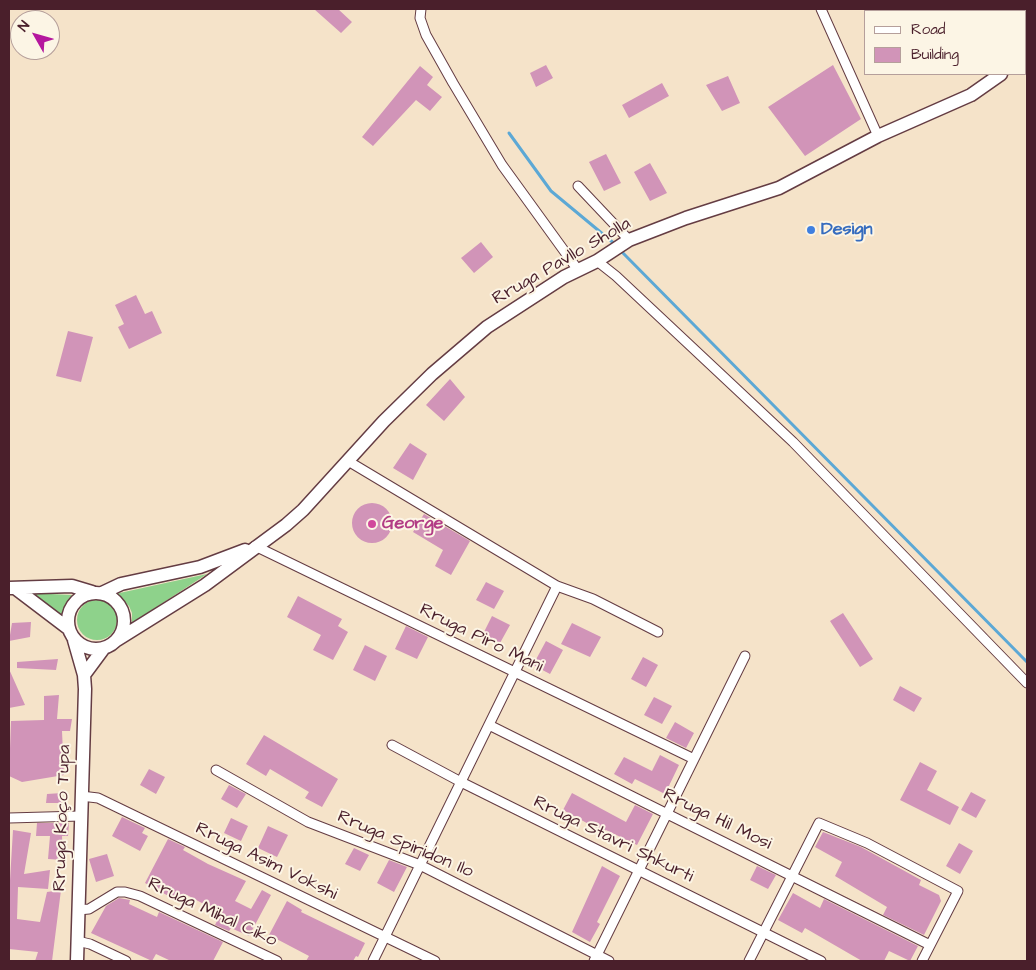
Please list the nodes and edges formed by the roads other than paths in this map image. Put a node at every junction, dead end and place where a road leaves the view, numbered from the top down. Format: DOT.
graph roads {
  1 [pos="421,9"];
  2 [pos="820,9"];
  3 [pos="1000,75"];
  4 [pos="878,136"];
  5 [pos="578,186"];
  6 [pos="629,240"];
  7 [pos="597,261"];
  8 [pos="578,270"];
  9 [pos="348,461"];
  10 [pos="255,546"];
  11 [pos="557,586"];
  12 [pos="12,588"];
  13 [pos="97,592"];
  14 [pos="658,632"];
  15 [pos="71,635"];
  16 [pos="117,640"];
  17 [pos="104,648"];
  18 [pos="745,656"];
  19 [pos="515,673"];
  20 [pos="84,676"];
  21 [pos="1027,683"];
  22 [pos="489,725"];
  23 [pos="392,745"];
  24 [pos="694,759"];
  25 [pos="216,770"];
  26 [pos="461,782"];
  27 [pos="81,796"];
  28 [pos="668,813"];
  29 [pos="81,816"];
  30 [pos="9,818"];
  31 [pos="420,865"];
  32 [pos="639,871"];
  33 [pos="792,875"];
  34 [pos="78,910"];
  35 [pos="764,931"];
  36 [pos="385,938"];
  37 [pos="77,941"];
  38 [pos="930,944"];
  39 [pos="596,958"];
  40 [pos="77,961"];
  41 [pos="126,961"];
  42 [pos="277,961"];
  43 [pos="373,961"];
  44 [pos="435,961"];
  45 [pos="609,961"];
  46 [pos="750,961"];
  47 [pos="821,961"];
  48 [pos="922,961"];
  1 -- 8 [label="street"];
  2 -- 4 [label="street"];
  3 -- 4 [label="street, Rruga Pavllo Sholla"];
  4 -- 6 [label="street, Rruga Pavllo Sholla"];
  5 -- 6 [label="street"];
  6 -- 7 [label="street, Rruga Pavllo Sholla"];
  7 -- 8 [label="street, Rruga Pavllo Sholla"];
  7 -- 21 [label="street"];
  8 -- 9 [label="street, Rruga Pavllo Sholla"];
  9 -- 10 [label="street, Rruga Pavllo Sholla"];
  9 -- 11 [label="street"];
  10 -- 13 [label="street, Rruga Pavllo Sholla"];
  10 -- 16 [label="street, Rruga Pavllo Sholla"];
  10 -- 19 [label="street, Rruga Piro Mani"];
  11 -- 14 [label="street"];
  11 -- 19 [label="street"];
  12 -- 13 [label="street"];
  12 -- 15 [label="street"];
  13 -- 15 [label="street"];
  13 -- 16 [label="street"];
  15 -- 17 [label="street"];
  15 -- 20 [label="street, Rruga Koço Tupa"];
  16 -- 17 [label="street"];
  17 -- 20 [label="street"];
  18 -- 24 [label="street"];
  19 -- 22 [label="street"];
  19 -- 24 [label="street, Rruga Piro Mani"];
  20 -- 27 [label="street, Rruga Koço Tupa"];
  22 -- 26 [label="street"];
  22 -- 28 [label="street, Rruga Hil Mosi"];
  23 -- 26 [label="street, Rruga Stavri Shkurti"];
  24 -- 28 [label="street"];
  25 -- 31 [label="street, Rruga Spiridon Ilo"];
  26 -- 31 [label="street"];
  26 -- 32 [label="street, Rruga Stavri Shkurti"];
  27 -- 29 [label="street, Rruga Koço Tupa"];
  27 -- 36 [label="street, Rruga Asim Vokshi"];
  28 -- 32 [label="street"];
  28 -- 33 [label="street, Rruga Hil Mosi"];
  29 -- 30 [label="street"];
  29 -- 34 [label="street, Rruga Koço Tupa"];
  31 -- 36 [label="street"];
  31 -- 39 [label="street, Rruga Spiridon Ilo"];
  32 -- 35 [label="street, Rruga Stavri Shkurti"];
  32 -- 39 [label="street"];
  33 -- 35 [label="street"];
  33 -- 38 [label="street, Rruga Hil Mosi"];
  33 -- 38 [label="street"];
  34 -- 37 [label="street, Rruga Koço Tupa"];
  34 -- 42 [label="street, Rruga Mihal Ciko"];
  35 -- 46 [label="street"];
  35 -- 47 [label="street, Rruga Stavri Shkurti"];
  36 -- 43 [label="street"];
  36 -- 44 [label="street, Rruga Asim Vokshi"];
  37 -- 40 [label="street, Rruga Koço Tupa"];
  37 -- 41 [label="street"];
  38 -- 48 [label="street"];
  39 -- 45 [label="street, Rruga Spiridon Ilo"];
}
